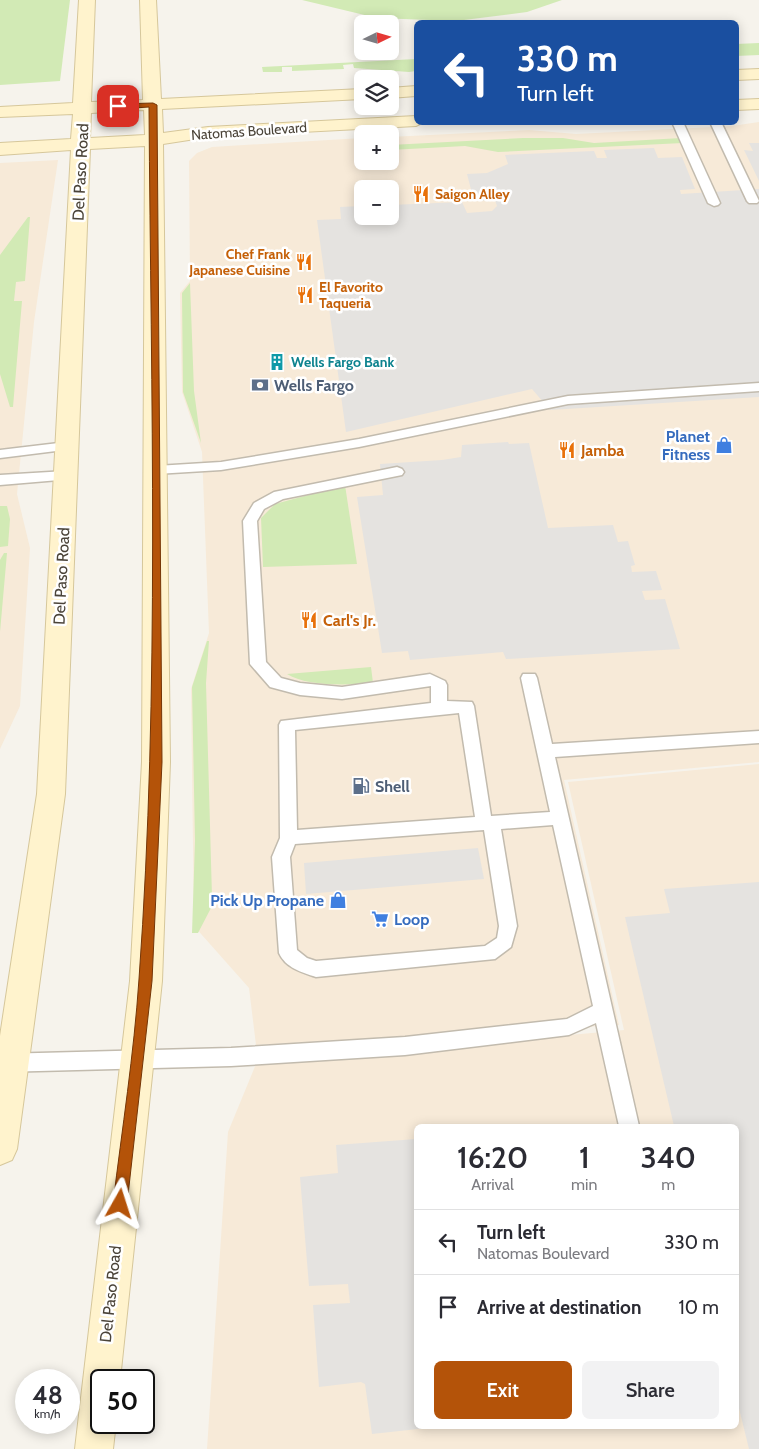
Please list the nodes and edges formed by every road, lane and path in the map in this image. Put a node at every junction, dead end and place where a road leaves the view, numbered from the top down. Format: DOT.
graph roads {
  1 [pos="87,0"];
  2 [pos="148,0"];
  3 [pos="759,74"];
  4 [pos="739,75"];
  5 [pos="414,91"];
  6 [pos="399,92"];
  7 [pos="354,94"];
  8 [pos="759,104"];
  9 [pos="153,105"];
  10 [pos="739,105"];
  11 [pos="83,108"];
  12 [pos="0,112"];
  13 [pos="414,121"];
  14 [pos="678,125"];
  15 [pos="716,125"];
  16 [pos="154,140"];
  17 [pos="81,145"];
  18 [pos="0,149"];
  19 [pos="753,201"];
  20 [pos="714,203"];
  21 [pos="759,388"];
  22 [pos="67,446"];
  23 [pos="0,454"];
  24 [pos="156,470"];
  25 [pos="398,472"];
  26 [pos="66,476"];
  27 [pos="0,480"];
  28 [pos="529,678"];
  29 [pos="439,708"];
  30 [pos="759,737"];
  31 [pos="544,751"];
  32 [pos="559,818"];
  33 [pos="488,823"];
  34 [pos="289,838"];
  35 [pos="603,1010"];
  36 [pos="137,1059"];
  37 [pos="6,1062"];
  38 [pos="629,1124"];
  39 [pos="0,1149"];
  40 [pos="94,1449"];
  1 -- 11 [label="main road, Del Paso Road"];
  2 -- 9 [label="main road, Del Paso Road"];
  3 -- 4 [label="main road"];
  5 -- 6 [label="main road"];
  7 -- 9 [label="main road, Natomas Boulevard"];
  8 -- 10 [label="main road"];
  9 -- 11 [label="main road, Natomas Boulevard"];
  9 -- 16 [label="main road, Del Paso Road"];
  11 -- 12 [label="main road, Natomas Boulevard"];
  11 -- 17 [label="main road, Del Paso Road"];
  13 -- 16 [label="main road, Natomas Boulevard"];
  14 -- 20 [label="lane"];
  15 -- 19 [label="lane"];
  16 -- 17 [label="main road, Natomas Boulevard"];
  16 -- 24 [label="main road, Del Paso Road"];
  17 -- 18 [label="main road, Natomas Boulevard"];
  17 -- 22 [label="main road, Del Paso Road"];
  21 -- 24 [label="lane"];
  22 -- 23 [label="lane"];
  22 -- 26 [label="main road, Del Paso Road"];
  24 -- 36 [label="main road, Del Paso Road"];
  25 -- 29 [label="lane"];
  26 -- 27 [label="lane"];
  26 -- 37 [label="main road, Del Paso Road"];
  28 -- 31 [label="lane"];
  29 -- 33 [label="lane"];
  29 -- 34 [label="lane"];
  30 -- 31 [label="lane"];
  31 -- 32 [label="lane"];
  32 -- 33 [label="lane"];
  32 -- 35 [label="lane"];
  33 -- 34 [label="lane"];
  33 -- 34 [label="lane"];
  35 -- 36 [label="lane"];
  35 -- 38 [label="lane"];
  36 -- 37 [label="lane"];
  36 -- 40 [label="main road, Del Paso Road"];
  37 -- 39 [label="main road, Del Paso Road"];
}
